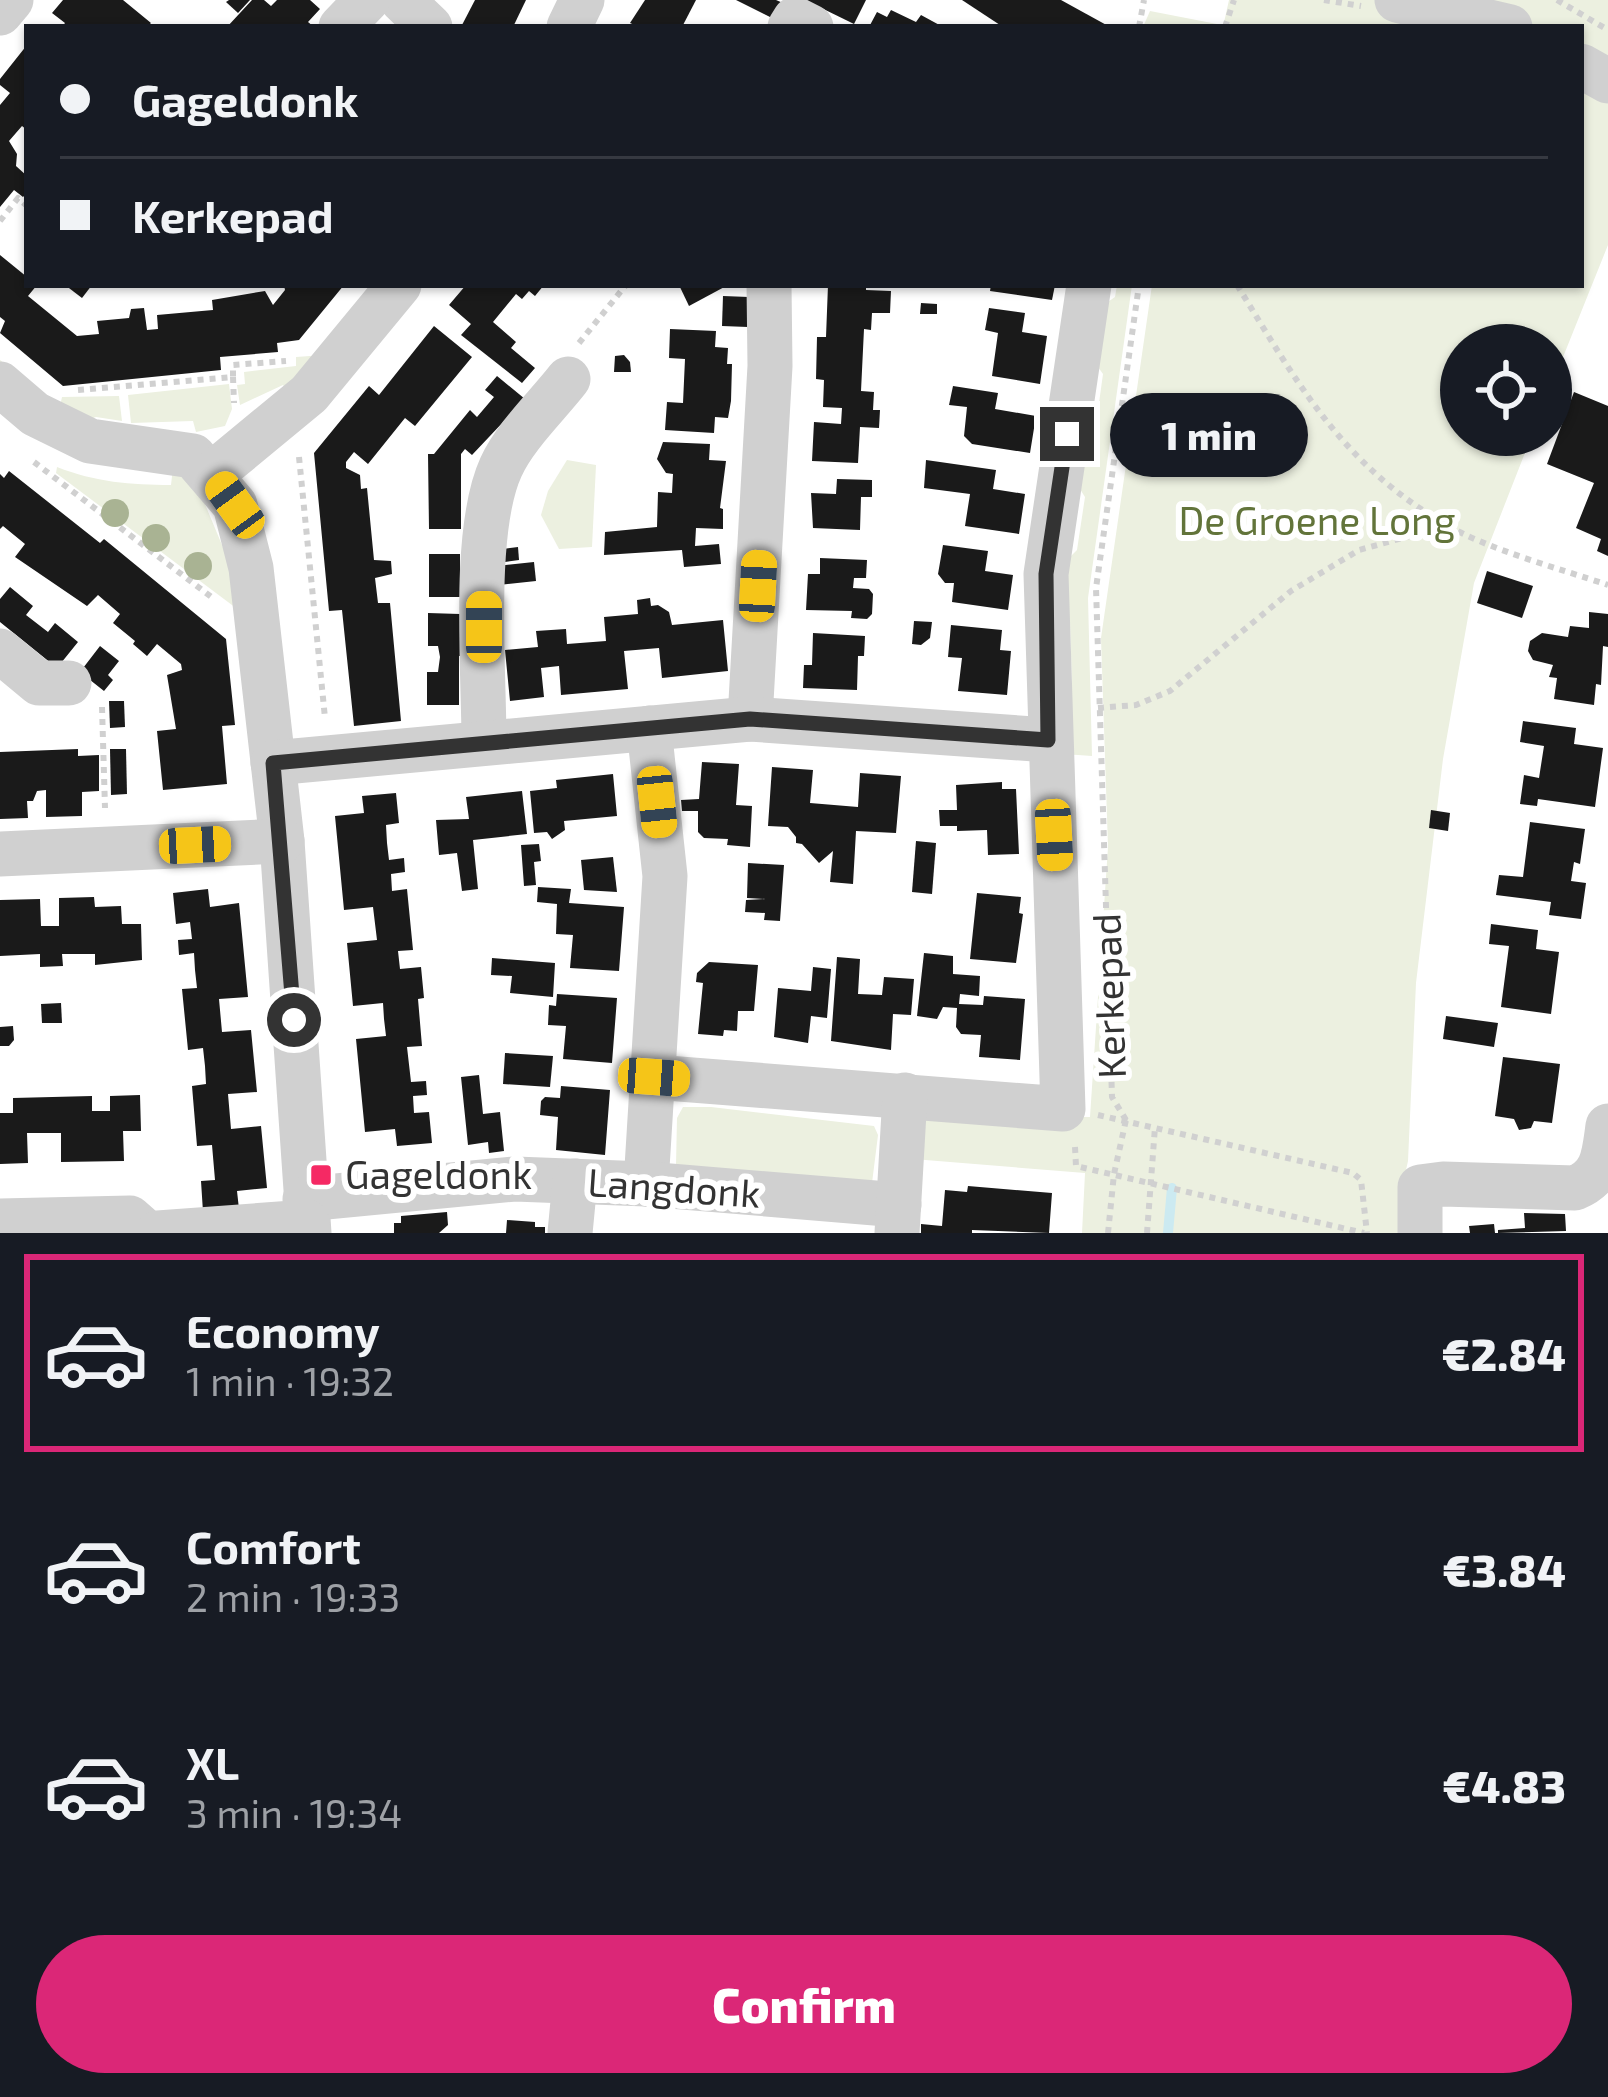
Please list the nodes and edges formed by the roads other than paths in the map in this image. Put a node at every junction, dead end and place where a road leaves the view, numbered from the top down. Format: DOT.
graph roads {
  1 [pos="10,0"];
  2 [pos="367,0"];
  3 [pos="402,0"];
  4 [pos="1397,0"];
  5 [pos="1469,0"];
  6 [pos="0,13"];
  7 [pos="344,24"];
  8 [pos="427,24"];
  9 [pos="1497,24"];
  10 [pos="1505,24"];
  11 [pos="397,288"];
  12 [pos="769,288"];
  13 [pos="1089,288"];
  14 [pos="568,379"];
  15 [pos="0,384"];
  16 [pos="212,474"];
  17 [pos="0,651"];
  18 [pos="69,683"];
  19 [pos="750,719"];
  20 [pos="649,728"];
  21 [pos="1048,740"];
  22 [pos="484,742"];
  23 [pos="273,763"];
  24 [pos="282,841"];
  25 [pos="0,854"];
  26 [pos="654,1077"];
  27 [pos="905,1095"];
  28 [pos="1607,1136"];
  29 [pos="575,1180"];
  30 [pos="646,1184"];
  31 [pos="27,1207"];
  32 [pos="141,1215"];
  33 [pos="307,1218"];
  34 [pos="898,1219"];
  35 [pos="570,1233"];
  36 [pos="1420,1233"];
  1 -- 6 [label="street"];
  2 -- 7 [label="street"];
  3 -- 8 [label="street"];
  4 -- 9 [label="street"];
  5 -- 10 [label="street"];
  11 -- 16 [label="street"];
  12 -- 19 [label="street"];
  13 -- 21 [label="street, Kerkepad"];
  14 -- 22 [label="street"];
  15 -- 16 [label="street"];
  16 -- 23 [label="street"];
  17 -- 18 [label="street"];
  19 -- 20 [label="street"];
  19 -- 21 [label="street"];
  20 -- 22 [label="street"];
  20 -- 26 [label="street"];
  21 -- 27 [label="street, Kerkepad"];
  22 -- 23 [label="street"];
  23 -- 24 [label="street"];
  24 -- 25 [label="street"];
  24 -- 33 [label="street"];
  26 -- 27 [label="street"];
  26 -- 30 [label="street"];
  27 -- 34 [label="street, Langdonk"];
  28 -- 36 [label="street"];
  29 -- 30 [label="street, Langdonk"];
  29 -- 33 [label="street, Langdonk"];
  29 -- 35 [label="street"];
  30 -- 34 [label="street, Langdonk"];
  31 -- 32 [label="street, Langdonk"];
  32 -- 33 [label="street, Langdonk"];
}
